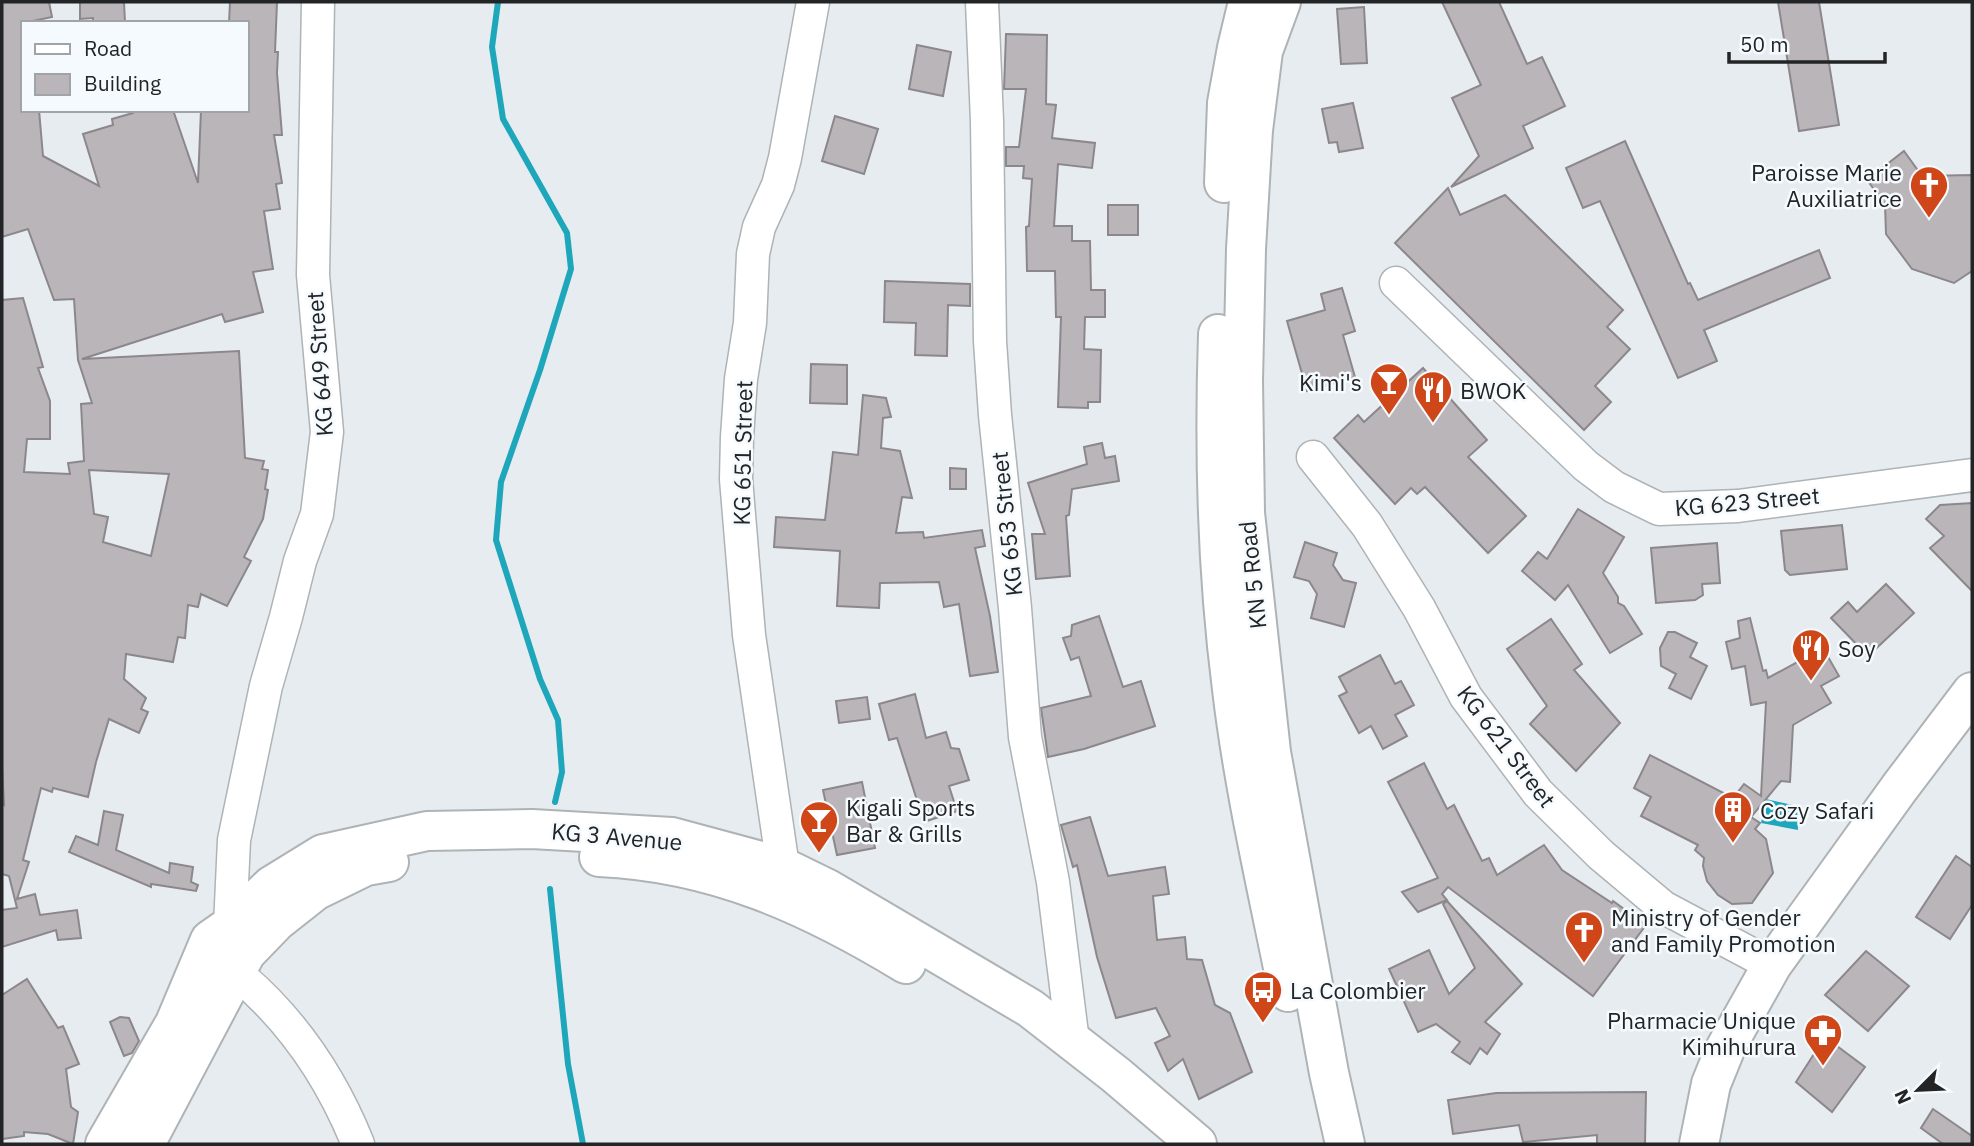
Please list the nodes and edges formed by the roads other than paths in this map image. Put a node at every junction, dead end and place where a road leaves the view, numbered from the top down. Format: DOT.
graph roads {
  1 [pos="318,2"];
  2 [pos="813,2"];
  3 [pos="982,2"];
  4 [pos="1248,2"];
  5 [pos="1281,2"];
  6 [pos="1396,283"];
  7 [pos="1313,457"];
  8 [pos="1972,475"];
  9 [pos="1972,692"];
  10 [pos="783,867"];
  11 [pos="230,926"];
  12 [pos="1772,965"];
  13 [pos="235,972"];
  14 [pos="1073,1042"];
  15 [pos="105,1144"];
  16 [pos="145,1144"];
  17 [pos="358,1144"];
  18 [pos="1172,1144"];
  19 [pos="1197,1144"];
  20 [pos="1320,1144"];
  21 [pos="1345,1144"];
  22 [pos="1699,1144"];
  1 -- 11 [label="street, KG 649 Street"];
  2 -- 10 [label="street, KG 651 Street"];
  3 -- 14 [label="street, KG 653 Street"];
  4 -- 20 [label="main road, KN 5 Road"];
  5 -- 21 [label="main road, KN 5 Road"];
  6 -- 8 [label="street, KG 623 Street"];
  7 -- 12 [label="street, KG 621 Street"];
  9 -- 12 [label="main road"];
  10 -- 11 [label="main road, KG 3 Avenue"];
  10 -- 14 [label="main road, KG 3 Avenue"];
  11 -- 15 [label="main road, KG 3 Avenue"];
  12 -- 22 [label="main road"];
  13 -- 16 [label="main road, KG 3 Avenue"];
  13 -- 17 [label="street"];
  13 -- 18 [label="main road, KG 3 Avenue"];
  14 -- 19 [label="main road, KG 3 Avenue"];
}
